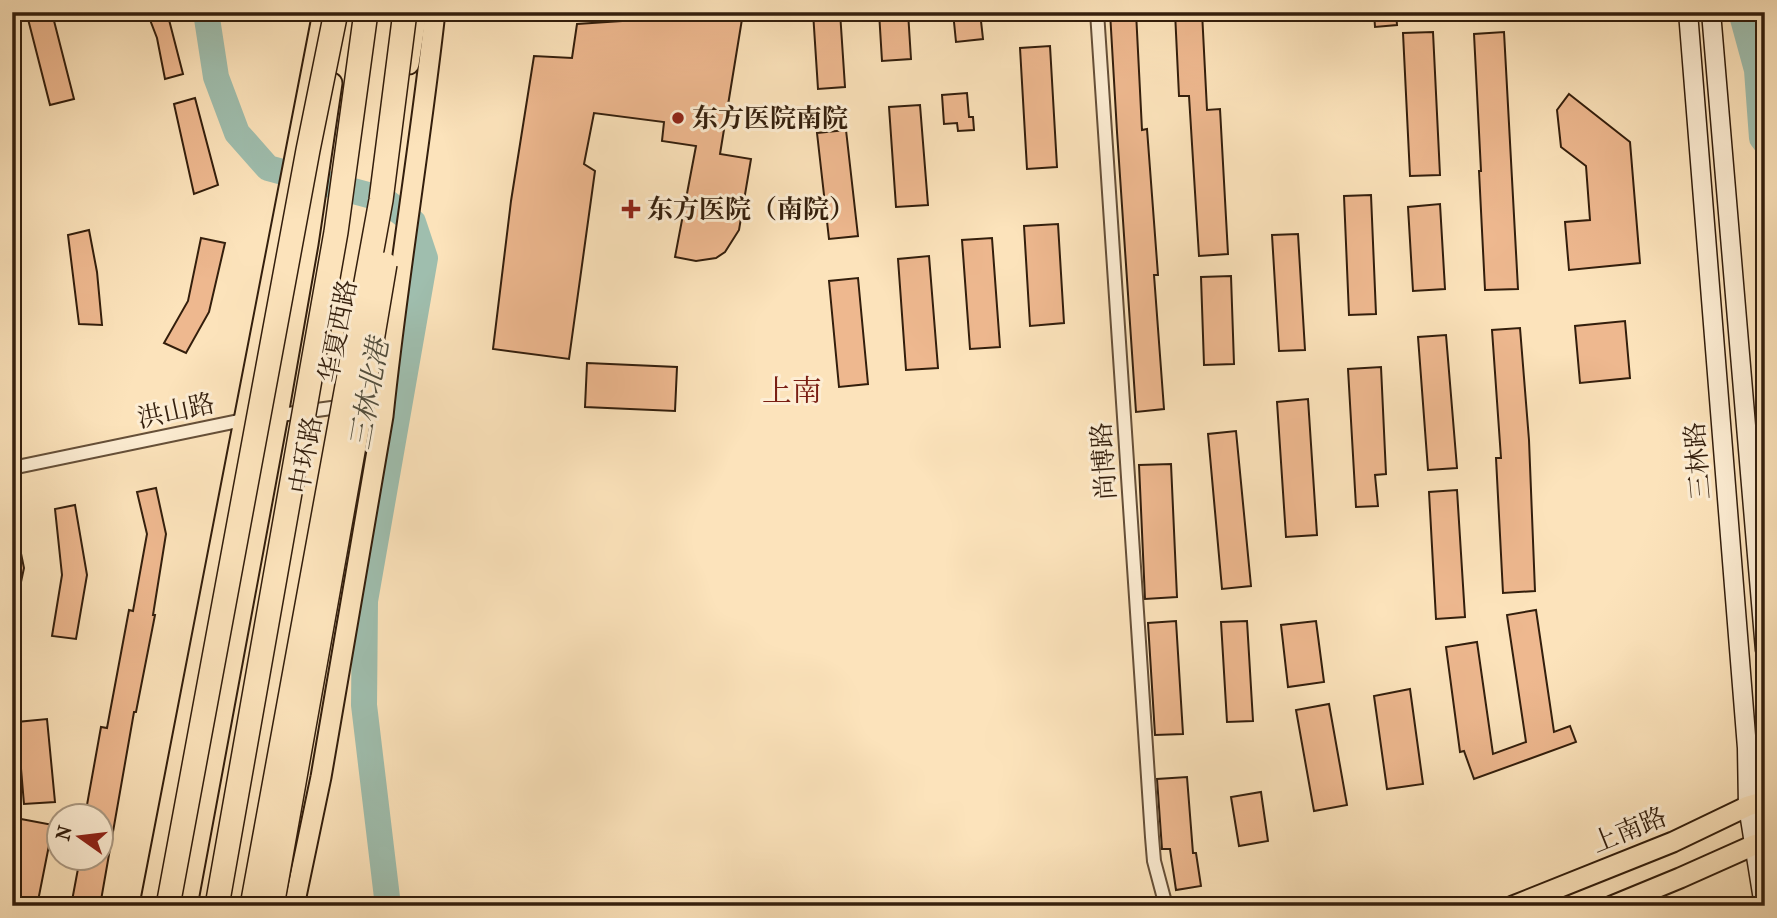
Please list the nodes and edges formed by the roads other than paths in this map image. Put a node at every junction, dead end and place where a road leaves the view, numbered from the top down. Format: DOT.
graph roads {
  1 [pos="323,12"];
  2 [pos="337,12"];
  3 [pos="366,12"];
  4 [pos="405,12"];
  5 [pos="415,12"];
  6 [pos="435,12"];
  7 [pos="1097,12"];
  8 [pos="1688,12"];
  9 [pos="1711,15"];
  10 [pos="350,406"];
  11 [pos="278,415"];
  12 [pos="243,420"];
  13 [pos="12,468"];
  14 [pos="1765,650"];
  15 [pos="1756,804"];
  16 [pos="1759,843"];
  17 [pos="150,906"];
  18 [pos="168,906"];
  19 [pos="187,906"];
  20 [pos="216,906"];
  21 [pos="253,906"];
  22 [pos="259,906"];
  23 [pos="272,906"];
  24 [pos="294,906"];
  25 [pos="1166,906"];
  26 [pos="1513,906"];
  27 [pos="1612,906"];
  28 [pos="1764,906"];
  1 -- 12 [label="main road"];
  2 -- 11 [label="main road, 华夏西路"];
  2 -- 18 [label="highway, bridge"];
  3 -- 20 [label="highway, 中环路, bridge"];
  4 -- 21 [label="highway, 中环路, bridge"];
  5 -- 10 [label="main road, 华夏西路"];
  5 -- 23 [label="highway, bridge"];
  6 -- 24 [label="main road, 华夏西路"];
  7 -- 25 [label="street, 尚博路"];
  8 -- 15 [label="main road, 三林路"];
  9 -- 14 [label="main road, 三林路"];
  10 -- 11 [label="street, 洪山路"];
  10 -- 22 [label="main road, 华夏西路"];
  11 -- 12 [label="street, 洪山路"];
  11 -- 19 [label="main road, 华夏西路"];
  12 -- 13 [label="street, 洪山路"];
  12 -- 17 [label="main road"];
  15 -- 16 [label="main road, 三林路"];
  15 -- 26 [label="main road, 上南路"];
  16 -- 27 [label="main road"];
  16 -- 28 [label="main road, 三林路"];
}
